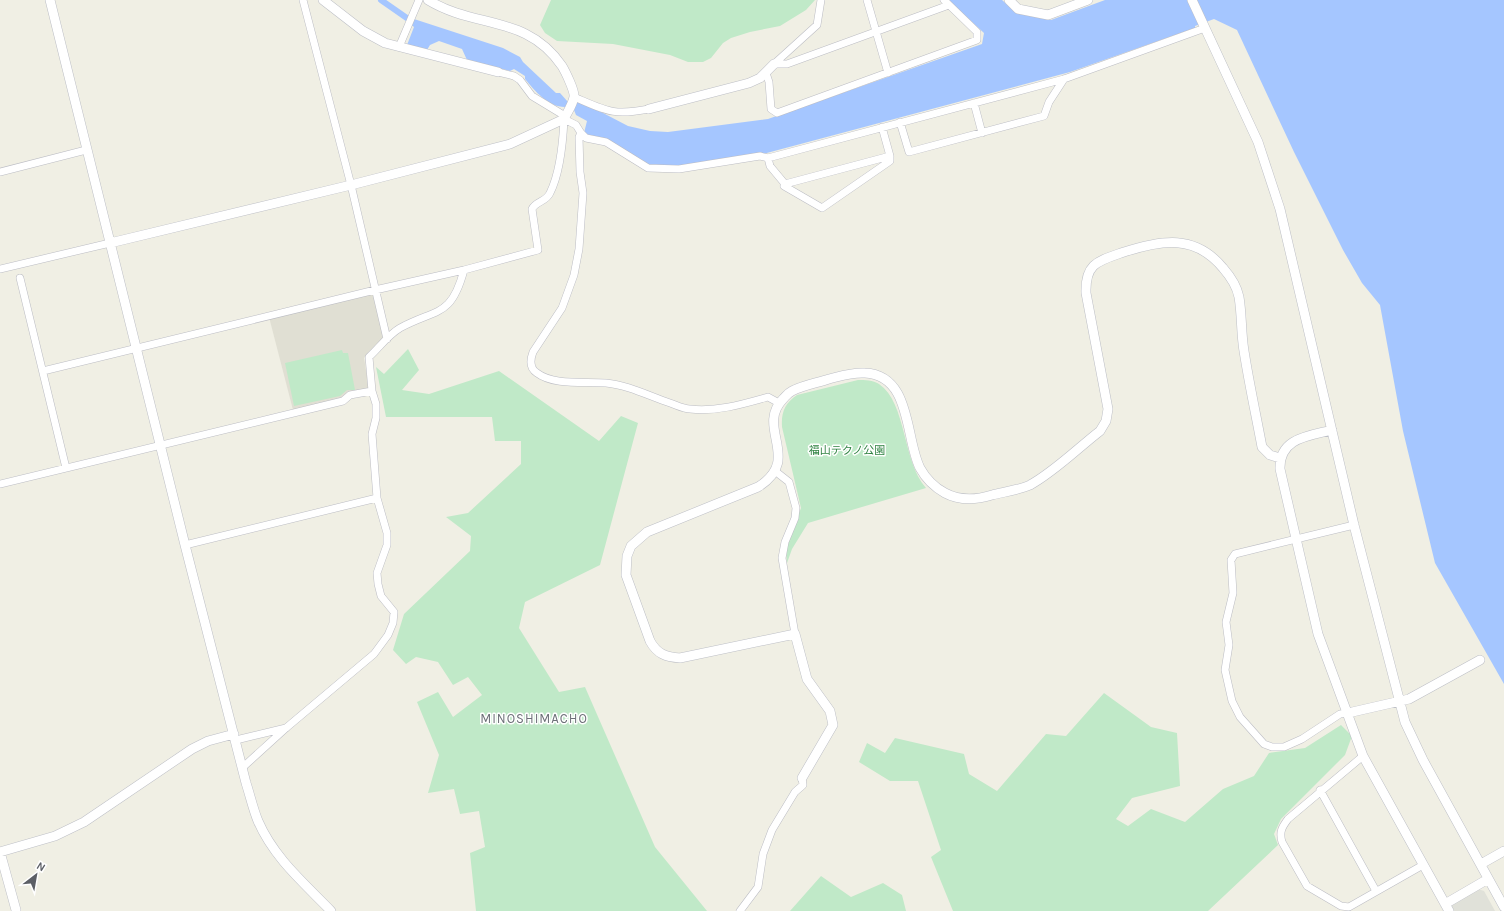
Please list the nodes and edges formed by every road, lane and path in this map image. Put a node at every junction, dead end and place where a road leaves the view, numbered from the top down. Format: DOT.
graph roads {
  1 [pos="50,0"];
  2 [pos="303,0"];
  3 [pos="323,0"];
  4 [pos="419,0"];
  5 [pos="428,0"];
  6 [pos="821,0"];
  7 [pos="867,0"];
  8 [pos="1009,0"];
  9 [pos="1087,0"];
  10 [pos="1192,0"];
  11 [pos="947,2"];
  12 [pos="1204,26"];
  13 [pos="875,31"];
  14 [pos="399,47"];
  15 [pos="774,64"];
  16 [pos="498,72"];
  17 [pos="766,73"];
  18 [pos="888,73"];
  19 [pos="1064,79"];
  20 [pos="574,96"];
  21 [pos="974,103"];
  22 [pos="649,109"];
  23 [pos="565,118"];
  24 [pos="900,122"];
  25 [pos="882,127"];
  26 [pos="581,133"];
  27 [pos="982,133"];
  28 [pos="86,150"];
  29 [pos="890,156"];
  30 [pos="768,158"];
  31 [pos="0,172"];
  32 [pos="785,184"];
  33 [pos="351,185"];
  34 [pos="110,243"];
  35 [pos="0,269"];
  36 [pos="464,270"];
  37 [pos="20,278"];
  38 [pos="376,290"];
  39 [pos="387,339"];
  40 [pos="136,347"];
  41 [pos="42,371"];
  42 [pos="372,391"];
  43 [pos="779,403"];
  44 [pos="1332,430"];
  45 [pos="160,445"];
  46 [pos="1280,458"];
  47 [pos="66,468"];
  48 [pos="776,471"];
  49 [pos="0,484"];
  50 [pos="377,498"];
  51 [pos="1354,525"];
  52 [pos="1297,540"];
  53 [pos="184,545"];
  54 [pos="796,634"];
  55 [pos="1480,660"];
  56 [pos="1398,700"];
  57 [pos="1348,713"];
  58 [pos="286,728"];
  59 [pos="235,737"];
  60 [pos="1363,756"];
  61 [pos="242,768"];
  62 [pos="802,778"];
  63 [pos="1320,790"];
  64 [pos="1504,851"];
  65 [pos="0,852"];
  66 [pos="1481,864"];
  67 [pos="1423,865"];
  68 [pos="1488,879"];
  69 [pos="1376,891"];
  70 [pos="1504,907"];
  71 [pos="1447,908"];
  72 [pos="16,911"];
  73 [pos="332,911"];
  74 [pos="740,911"];
  1 -- 28 [label="street"];
  2 -- 33 [label="street"];
  3 -- 14 [label="street"];
  4 -- 14 [label="street"];
  5 -- 20 [label="street"];
  6 -- 15 [label="street"];
  7 -- 13 [label="street"];
  8 -- 9 [label="street"];
  10 -- 12 [label="street"];
  11 -- 13 [label="street"];
  11 -- 18 [label="street"];
  12 -- 19 [label="street"];
  12 -- 44 [label="street"];
  13 -- 15 [label="street"];
  13 -- 18 [label="street"];
  14 -- 16 [label="street"];
  15 -- 17 [label="street"];
  16 -- 23 [label="street"];
  17 -- 18 [label="street"];
  17 -- 22 [label="street"];
  19 -- 21 [label="street"];
  19 -- 27 [label="street"];
  20 -- 22 [label="street"];
  20 -- 23 [label="street"];
  21 -- 24 [label="street"];
  21 -- 27 [label="street"];
  23 -- 26 [label="street"];
  23 -- 33 [label="street"];
  23 -- 36 [label="street"];
  24 -- 25 [label="street"];
  24 -- 27 [label="street"];
  25 -- 29 [label="street"];
  25 -- 30 [label="street"];
  26 -- 30 [label="street"];
  26 -- 43 [label="street"];
  28 -- 31 [label="street"];
  28 -- 34 [label="street"];
  29 -- 32 [label="street"];
  29 -- 32 [label="street"];
  30 -- 32 [label="street"];
  33 -- 34 [label="street"];
  33 -- 38 [label="street"];
  34 -- 35 [label="street"];
  34 -- 40 [label="street"];
  36 -- 38 [label="street"];
  36 -- 39 [label="street"];
  37 -- 41 [label="street"];
  38 -- 39 [label="street"];
  38 -- 40 [label="street"];
  39 -- 42 [label="street"];
  40 -- 41 [label="street"];
  40 -- 45 [label="street"];
  41 -- 47 [label="street"];
  42 -- 45 [label="street"];
  42 -- 50 [label="street"];
  43 -- 46 [label="street"];
  43 -- 48 [label="street"];
  44 -- 46 [label="street"];
  44 -- 51 [label="street"];
  45 -- 47 [label="street"];
  45 -- 53 [label="street"];
  46 -- 52 [label="street"];
  47 -- 49 [label="street"];
  48 -- 54 [label="street"];
  48 -- 54 [label="street"];
  50 -- 53 [label="street"];
  50 -- 58 [label="street"];
  51 -- 52 [label="street"];
  51 -- 56 [label="street"];
  52 -- 57 [label="street"];
  52 -- 57 [label="street"];
  53 -- 59 [label="street"];
  54 -- 62 [label="street"];
  55 -- 56 [label="street"];
  56 -- 57 [label="street"];
  56 -- 66 [label="street"];
  57 -- 60 [label="street"];
  58 -- 59 [label="street"];
  58 -- 61 [label="street"];
  59 -- 61 [label="street"];
  59 -- 65 [label="street"];
  60 -- 63 [label="street"];
  60 -- 67 [label="street"];
  61 -- 73 [label="street"];
  62 -- 74 [label="street"];
  63 -- 69 [label="street"];
  63 -- 69 [label="street"];
  64 -- 66 [label="street"];
  65 -- 72 [label="street"];
  66 -- 68 [label="street"];
  67 -- 69 [label="street"];
  67 -- 71 [label="street"];
  68 -- 70 [label="street"];
  68 -- 71 [label="street"];
}
